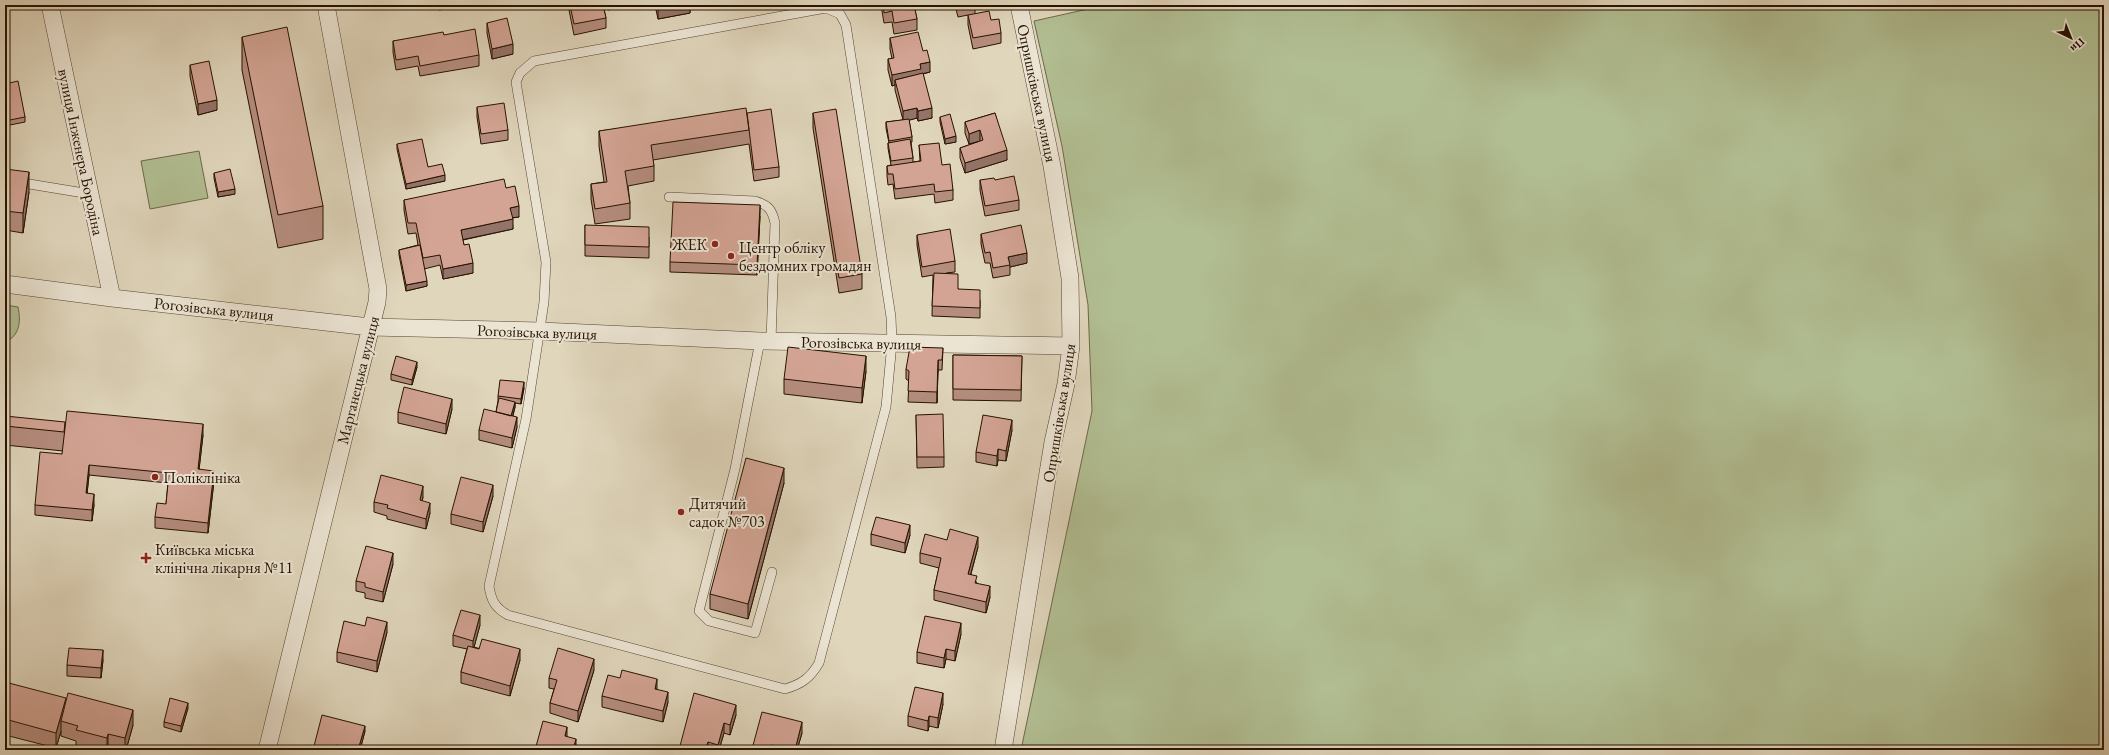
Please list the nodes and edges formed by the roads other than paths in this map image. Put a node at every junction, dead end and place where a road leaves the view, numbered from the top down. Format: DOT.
graph roads {
  1 [pos="50,5"];
  2 [pos="326,5"];
  3 [pos="1018,5"];
  4 [pos="5,180"];
  5 [pos="90,194"];
  6 [pos="669,197"];
  7 [pos="5,284"];
  8 [pos="112,298"];
  9 [pos="370,327"];
  10 [pos="541,331"];
  11 [pos="766,341"];
  12 [pos="892,343"];
  13 [pos="1071,346"];
  14 [pos="772,572"];
  15 [pos="267,750"];
  16 [pos="1003,750"];
  1 -- 5 [label="street, вулиця Інженера Бородіна"];
  2 -- 9 [label="street, Марганецька вулиця"];
  3 -- 13 [label="street, Опришківська вулиця"];
  4 -- 5 [label="lane"];
  5 -- 8 [label="street, вулиця Інженера Бородіна"];
  6 -- 11 [label="lane"];
  7 -- 8 [label="street, Рогозівська вулиця"];
  8 -- 9 [label="street, Рогозівська вулиця"];
  9 -- 10 [label="street, Рогозівська вулиця"];
  9 -- 15 [label="street, Марганецька вулиця"];
  10 -- 11 [label="street, Рогозівська вулиця"];
  10 -- 12 [label="lane"];
  10 -- 12 [label="lane"];
  11 -- 12 [label="street, Рогозівська вулиця"];
  11 -- 14 [label="lane"];
  12 -- 13 [label="street, Рогозівська вулиця"];
  13 -- 16 [label="street, Опришківська вулиця"];
}
